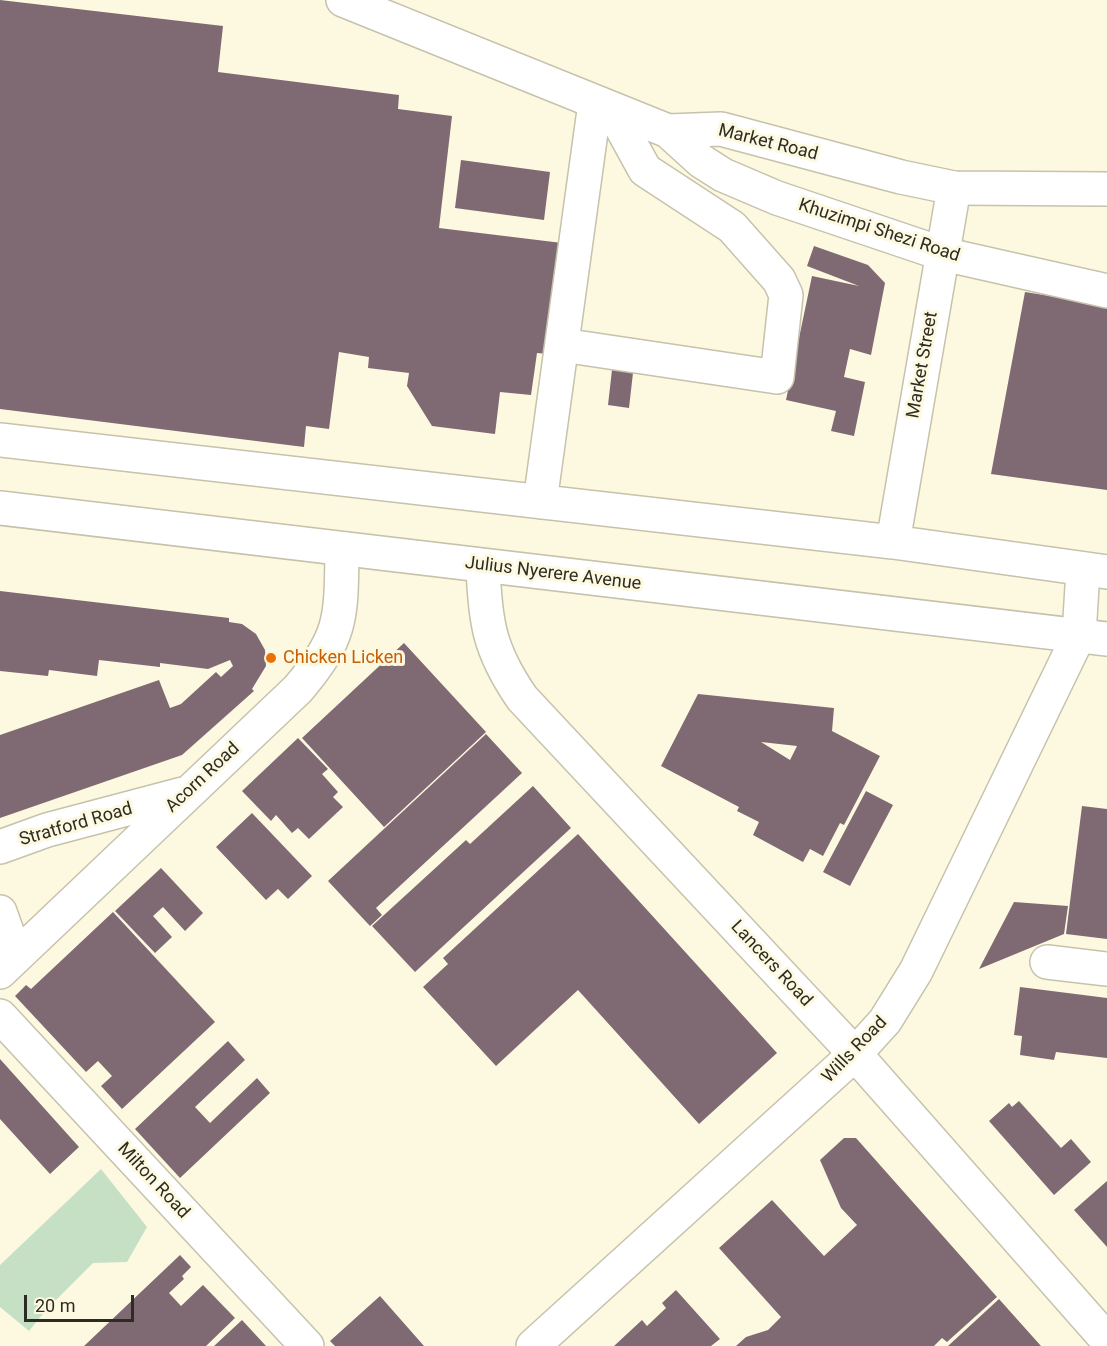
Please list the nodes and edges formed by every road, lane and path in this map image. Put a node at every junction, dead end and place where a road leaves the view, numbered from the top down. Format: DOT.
graph roads {
  1 [pos="343,0"];
  2 [pos="604,106"];
  3 [pos="668,131"];
  4 [pos="954,188"];
  5 [pos="1107,189"];
  6 [pos="943,254"];
  7 [pos="1107,291"];
  8 [pos="562,345"];
  9 [pos="0,440"];
  10 [pos="540,502"];
  11 [pos="0,508"];
  12 [pos="893,543"];
  13 [pos="342,550"];
  14 [pos="483,566"];
  15 [pos="1095,571"];
  16 [pos="1093,637"];
  17 [pos="186,793"];
  18 [pos="0,847"];
  19 [pos="0,912"];
  20 [pos="1047,962"];
  21 [pos="8,965"];
  22 [pos="1107,969"];
  23 [pos="0,1016"];
  24 [pos="855,1054"];
  25 [pos="1107,1340"];
  26 [pos="307,1346"];
  27 [pos="533,1346"];
  1 -- 2 [label="street, Market Road"];
  2 -- 3 [label="street, Market Road"];
  2 -- 8 [label="street"];
  2 -- 8 [label="street"];
  3 -- 4 [label="street, Market Road"];
  3 -- 6 [label="street, Khuzimpi Shezi Road"];
  4 -- 5 [label="street, Market Road"];
  4 -- 6 [label="street, Market Street"];
  6 -- 7 [label="street, Khuzimpi Shezi Road"];
  6 -- 12 [label="street, Market Street"];
  8 -- 10 [label="street"];
  9 -- 10 [label="street"];
  10 -- 12 [label="street"];
  11 -- 13 [label="street, Julius Nyerere Avenue"];
  12 -- 15 [label="street"];
  13 -- 14 [label="street, Julius Nyerere Avenue"];
  13 -- 17 [label="street, Acorn Road"];
  14 -- 16 [label="street, Julius Nyerere Avenue"];
  14 -- 24 [label="street, Lancers Road"];
  15 -- 16 [label="street"];
  16 -- 24 [label="street, Wills Road"];
  17 -- 18 [label="street, Stratford Road"];
  17 -- 21 [label="street, Acorn Road"];
  19 -- 21 [label="street"];
  20 -- 22 [label="street"];
  23 -- 26 [label="street, Milton Road"];
  24 -- 25 [label="street, Lancers Road"];
  24 -- 27 [label="street, Wills Road"];
}
